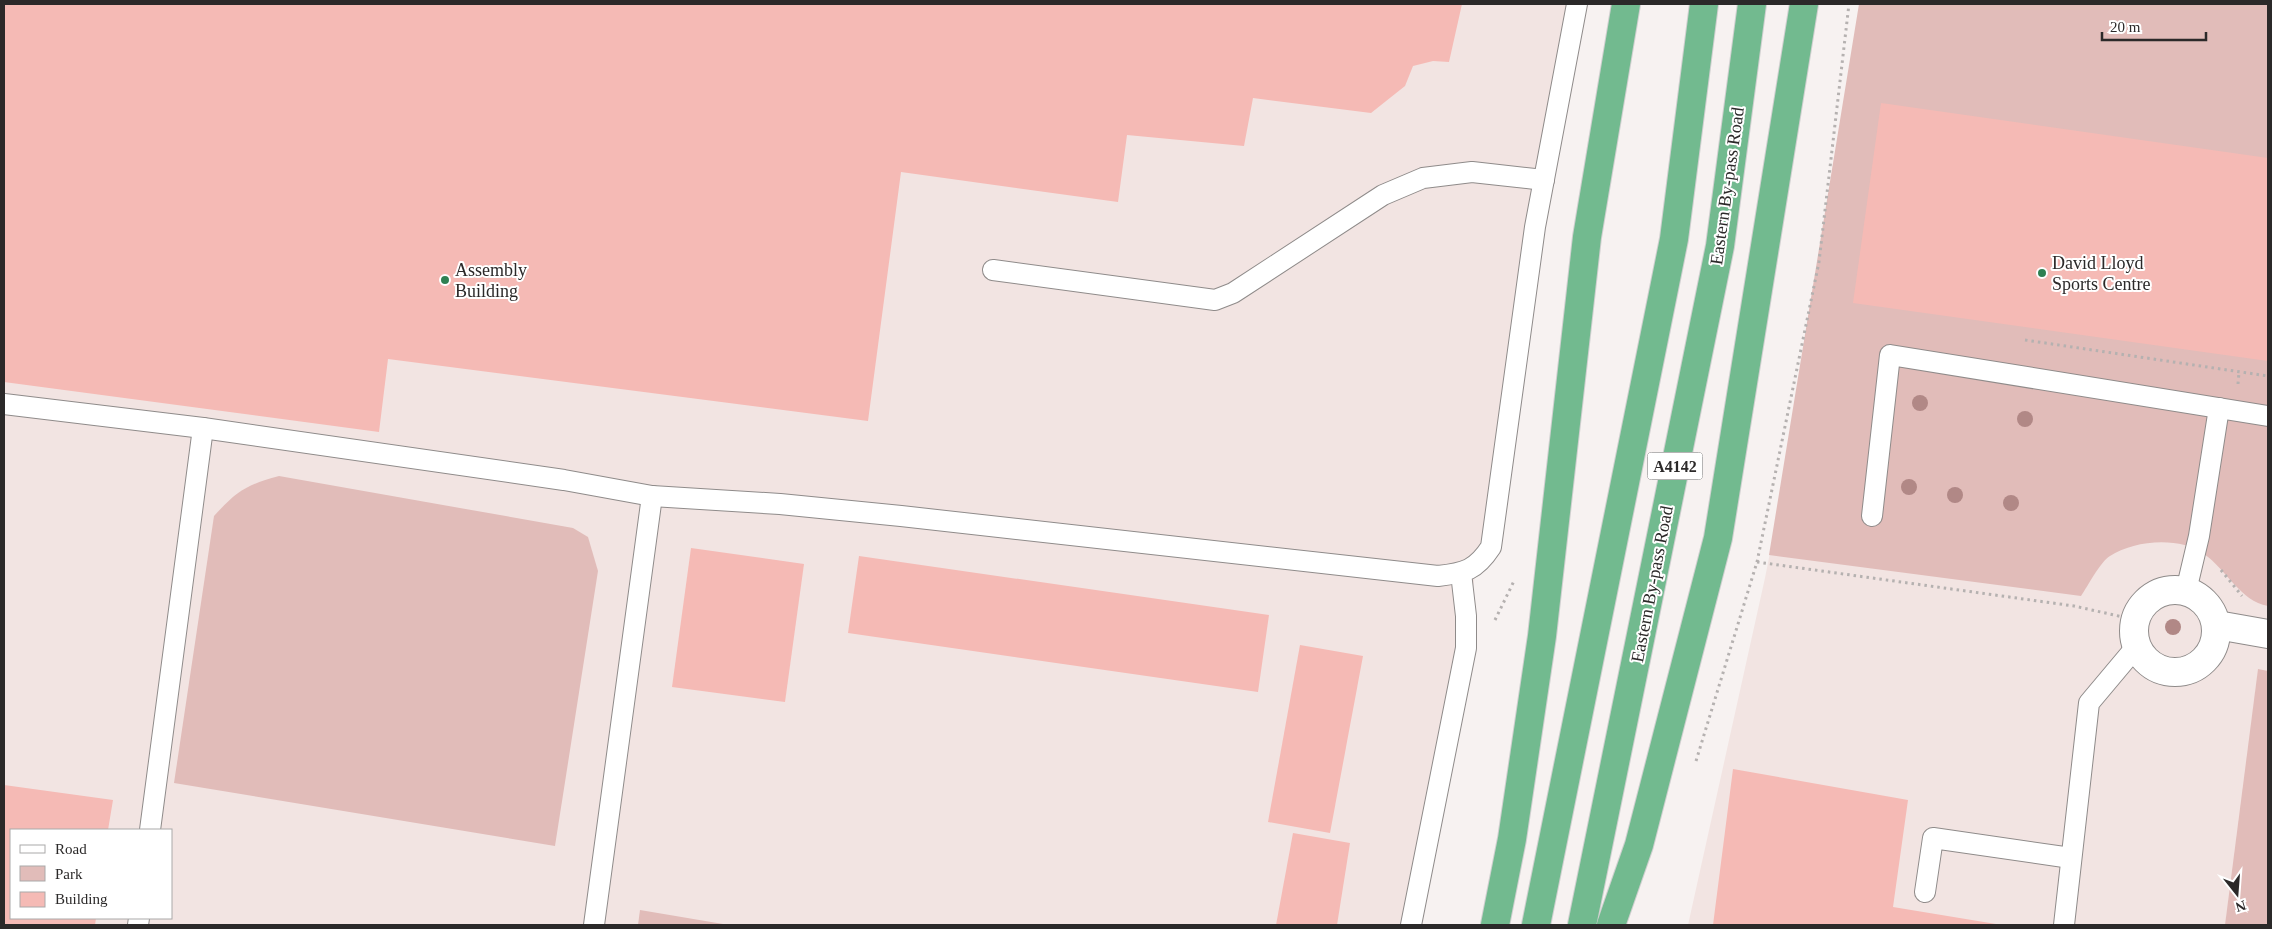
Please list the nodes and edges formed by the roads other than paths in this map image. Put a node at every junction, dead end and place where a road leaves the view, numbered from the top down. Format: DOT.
graph roads {
  1 [pos="1578,4"];
  2 [pos="1626,4"];
  3 [pos="1704,4"];
  4 [pos="1752,4"];
  5 [pos="1804,4"];
  6 [pos="1544,180"];
  7 [pos="993,270"];
  8 [pos="4,404"];
  9 [pos="2218,408"];
  10 [pos="2268,416"];
  11 [pos="203,428"];
  12 [pos="652,496"];
  13 [pos="1872,516"];
  14 [pos="1461,574"];
  15 [pos="2186,591"];
  16 [pos="2217,625"];
  17 [pos="2268,634"];
  18 [pos="2136,647"];
  19 [pos="150,829"];
  20 [pos="2071,858"];
  21 [pos="1925,892"];
  22 [pos="594,925"];
  23 [pos="1411,925"];
  24 [pos="1495,925"];
  25 [pos="1536,925"];
  26 [pos="1582,925"];
  27 [pos="1611,925"];
  28 [pos="2064,925"];
  1 -- 6 [label="lane"];
  2 -- 24 [label="highway"];
  3 -- 25 [label="highway, A4142"];
  4 -- 26 [label="highway, Eastern By-pass Road / A4142"];
  5 -- 27 [label="highway"];
  6 -- 7 [label="lane"];
  6 -- 14 [label="lane"];
  8 -- 11 [label="lane"];
  9 -- 10 [label="lane"];
  9 -- 13 [label="lane"];
  9 -- 15 [label="lane"];
  11 -- 12 [label="lane"];
  11 -- 19 [label="lane"];
  12 -- 14 [label="lane"];
  12 -- 22 [label="lane"];
  14 -- 23 [label="lane"];
  15 -- 16 [label="street"];
  15 -- 18 [label="street"];
  16 -- 17 [label="street"];
  16 -- 18 [label="street"];
  18 -- 20 [label="lane"];
  20 -- 21 [label="lane"];
  20 -- 28 [label="lane"];
}
